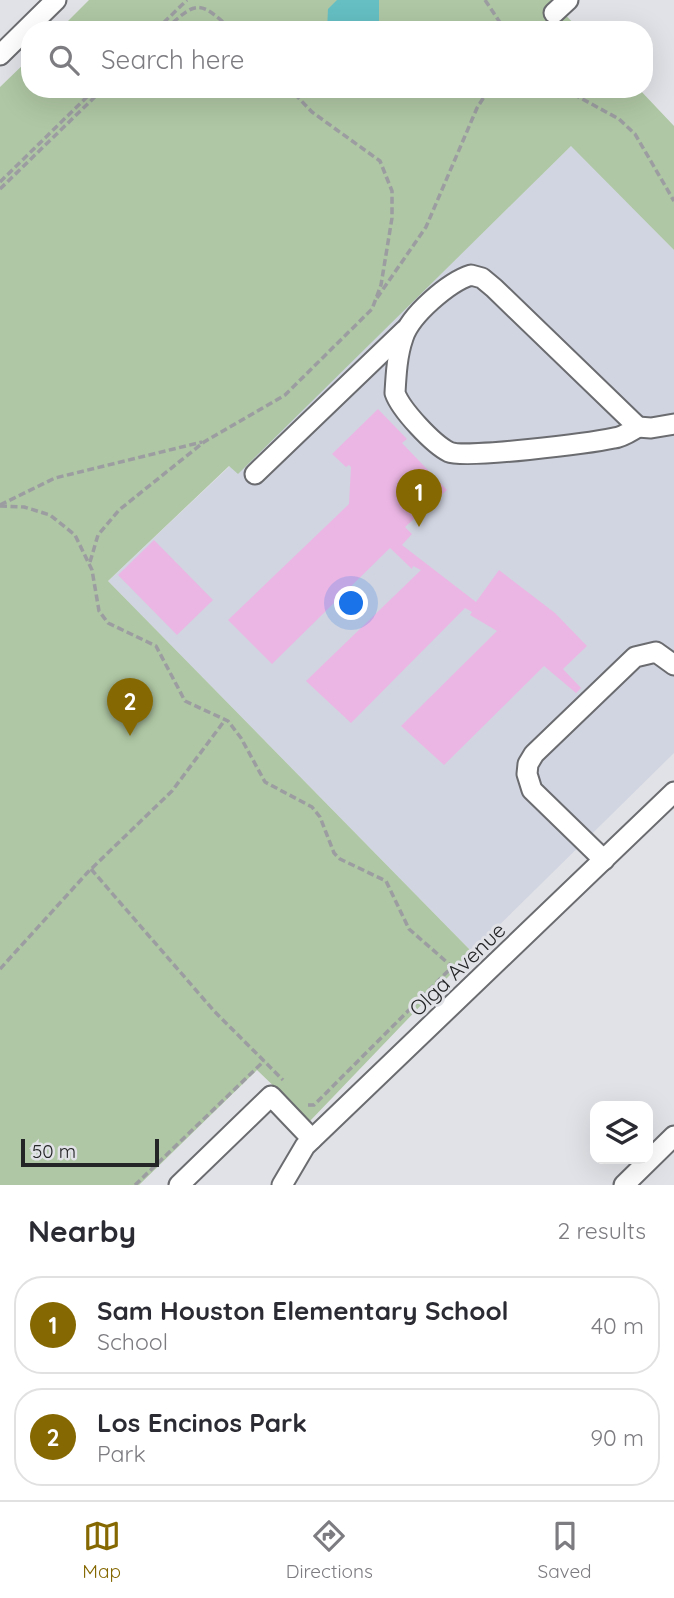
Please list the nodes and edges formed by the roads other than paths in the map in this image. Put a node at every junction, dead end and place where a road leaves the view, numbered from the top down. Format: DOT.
graph roads {
  1 [pos="56,0"];
  2 [pos="34,21"];
  3 [pos="21,34"];
  4 [pos="0,54"];
  5 [pos="408,327"];
  6 [pos="674,424"];
  7 [pos="638,427"];
  8 [pos="255,474"];
  9 [pos="674,665"];
  10 [pos="674,792"];
  11 [pos="604,860"];
  12 [pos="674,1136"];
  13 [pos="312,1139"];
  14 [pos="178,1185"];
  15 [pos="282,1185"];
  16 [pos="624,1185"];
  1 -- 2 [label="street"];
  3 -- 4 [label="street"];
  5 -- 7 [label="street"];
  5 -- 7 [label="street"];
  5 -- 8 [label="street"];
  6 -- 7 [label="street"];
  9 -- 11 [label="street"];
  10 -- 11 [label="street, Olga Avenue"];
  11 -- 13 [label="street, Olga Avenue"];
  12 -- 16 [label="street"];
  13 -- 14 [label="street"];
  13 -- 15 [label="street, Olga Avenue"];
}
